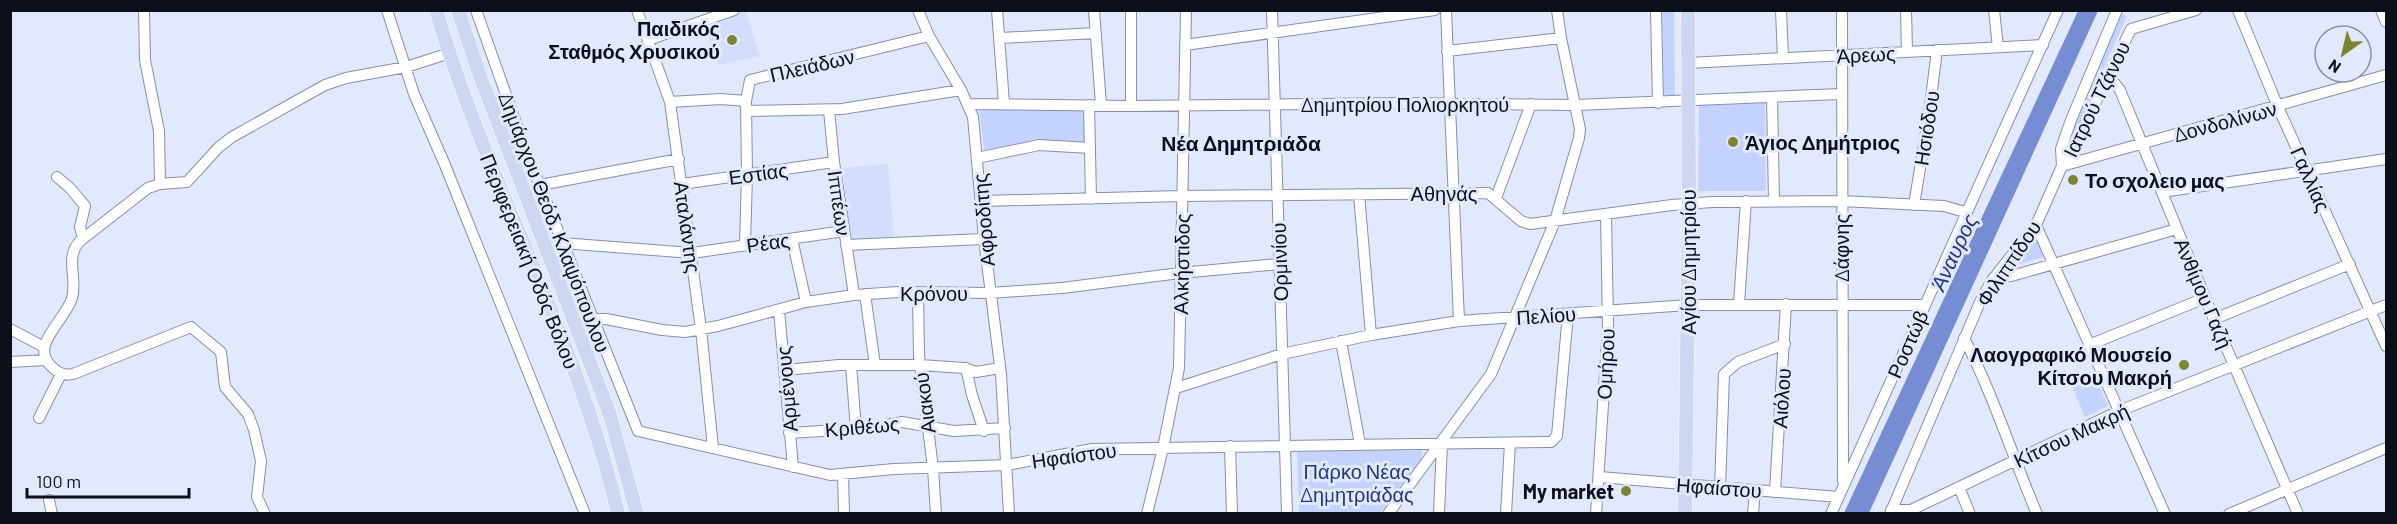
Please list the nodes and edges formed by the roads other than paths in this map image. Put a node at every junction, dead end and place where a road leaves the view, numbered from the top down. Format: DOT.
graph roads {
  1 [pos="144,10"];
  2 [pos="387,10"];
  3 [pos="436,10"];
  4 [pos="458,10"];
  5 [pos="476,10"];
  6 [pos="637,10"];
  7 [pos="734,10"];
  8 [pos="918,10"];
  9 [pos="997,10"];
  10 [pos="1094,10"];
  11 [pos="1131,10"];
  12 [pos="1186,10"];
  13 [pos="1272,10"];
  14 [pos="1435,10"];
  15 [pos="1446,10"];
  16 [pos="1557,10"];
  17 [pos="1656,10"];
  18 [pos="1688,10"];
  19 [pos="1781,10"];
  20 [pos="1842,10"];
  21 [pos="1905,10"];
  22 [pos="1994,10"];
  23 [pos="2058,10"];
  24 [pos="2117,10"];
  25 [pos="2196,10"];
  26 [pos="2238,10"];
  27 [pos="2381,10"];
  28 [pos="716,13"];
  29 [pos="1360,16"];
  30 [pos="2386,22"];
  31 [pos="1096,33"];
  32 [pos="1272,33"];
  33 [pos="929,36"];
  34 [pos="999,38"];
  35 [pos="1561,38"];
  36 [pos="648,40"];
  37 [pos="1185,45"];
  38 [pos="2043,45"];
  39 [pos="1998,47"];
  40 [pos="1936,50"];
  41 [pos="1447,51"];
  42 [pos="1907,52"];
  43 [pos="450,53"];
  44 [pos="1842,55"];
  45 [pos="1783,58"];
  46 [pos="1688,63"];
  47 [pos="406,68"];
  48 [pos="2108,75"];
  49 [pos="2386,75"];
  50 [pos="961,90"];
  51 [pos="1841,94"];
  52 [pos="1772,97"];
  53 [pos="1688,101"];
  54 [pos="670,102"];
  55 [pos="1450,103"];
  56 [pos="1658,103"];
  57 [pos="969,104"];
  58 [pos="1004,104"];
  59 [pos="1275,104"];
  60 [pos="1531,104"];
  61 [pos="1089,105"];
  62 [pos="1101,105"];
  63 [pos="1576,105"];
  64 [pos="746,106"];
  65 [pos="1131,106"];
  66 [pos="1184,106"];
  67 [pos="2278,107"];
  68 [pos="830,110"];
  69 [pos="2143,144"];
  70 [pos="1090,148"];
  71 [pos="977,158"];
  72 [pos="679,159"];
  73 [pos="2386,159"];
  74 [pos="834,162"];
  75 [pos="2062,166"];
  76 [pos="2307,171"];
  77 [pos="747,175"];
  78 [pos="57,177"];
  79 [pos="160,184"];
  80 [pos="682,184"];
  81 [pos="540,185"];
  82 [pos="1454,192"];
  83 [pos="2162,192"];
  84 [pos="1359,194"];
  85 [pos="1278,195"];
  86 [pos="1182,196"];
  87 [pos="1496,198"];
  88 [pos="1091,199"];
  89 [pos="981,201"];
  90 [pos="1746,201"];
  91 [pos="1774,201"];
  92 [pos="1841,201"];
  93 [pos="1689,203"];
  94 [pos="1914,205"];
  95 [pos="1965,212"];
  96 [pos="1606,214"];
  97 [pos="1555,221"];
  98 [pos="2036,225"];
  99 [pos="2177,229"];
  100 [pos="844,231"];
  101 [pos="83,238"];
  102 [pos="792,239"];
  103 [pos="984,239"];
  104 [pos="561,243"];
  105 [pos="745,245"];
  106 [pos="846,245"];
  107 [pos="692,253"];
  108 [pos="1279,264"];
  109 [pos="2350,264"];
  110 [pos="2053,266"];
  111 [pos="2000,270"];
  112 [pos="1180,273"];
  113 [pos="918,292"];
  114 [pos="990,293"];
  115 [pos="866,294"];
  116 [pos="854,295"];
  117 [pos="2205,298"];
  118 [pos="806,302"];
  119 [pos="1739,304"];
  120 [pos="1786,304"];
  121 [pos="1842,304"];
  122 [pos="1688,305"];
  123 [pos="1924,305"];
  124 [pos="2386,305"];
  125 [pos="779,310"];
  126 [pos="1608,310"];
  127 [pos="2371,311"];
  128 [pos="1568,314"];
  129 [pos="1517,317"];
  130 [pos="593,319"];
  131 [pos="2214,319"];
  132 [pos="1459,321"];
  133 [pos="10,329"];
  134 [pos="701,329"];
  135 [pos="1371,335"];
  136 [pos="1964,338"];
  137 [pos="1341,341"];
  138 [pos="1785,344"];
  139 [pos="2089,345"];
  140 [pos="2386,346"];
  141 [pos="44,347"];
  142 [pos="1282,354"];
  143 [pos="45,360"];
  144 [pos="10,362"];
  145 [pos="851,365"];
  146 [pos="875,365"];
  147 [pos="920,365"];
  148 [pos="2234,366"];
  149 [pos="966,368"];
  150 [pos="1000,368"];
  151 [pos="785,370"];
  152 [pos="61,374"];
  153 [pos="1176,388"];
  154 [pos="2119,411"];
  155 [pos="39,418"];
  156 [pos="927,427"];
  157 [pos="1005,428"];
  158 [pos="856,429"];
  159 [pos="638,431"];
  160 [pos="984,431"];
  161 [pos="789,433"];
  162 [pos="1442,443"];
  163 [pos="1360,444"];
  164 [pos="1510,444"];
  165 [pos="1286,445"];
  166 [pos="1230,446"];
  167 [pos="713,448"];
  168 [pos="1163,448"];
  169 [pos="2386,448"];
  170 [pos="2015,461"];
  171 [pos="1007,465"];
  172 [pos="792,467"];
  173 [pos="933,468"];
  174 [pos="843,475"];
  175 [pos="1600,477"];
  176 [pos="1686,485"];
  177 [pos="1843,486"];
  178 [pos="1959,487"];
  179 [pos="1720,488"];
  180 [pos="2287,489"];
  181 [pos="1755,490"];
  182 [pos="1775,492"];
  183 [pos="1838,497"];
  184 [pos="1897,497"];
  185 [pos="49,500"];
  186 [pos="1891,512"];
  187 [pos="1912,512"];
  188 [pos="51,513"];
  189 [pos="264,513"];
  190 [pos="585,513"];
  191 [pos="618,513"];
  192 [pos="637,513"];
  193 [pos="844,513"];
  194 [pos="936,513"];
  195 [pos="1009,513"];
  196 [pos="1147,513"];
  197 [pos="1232,513"];
  198 [pos="1287,513"];
  199 [pos="1388,513"];
  200 [pos="1439,513"];
  201 [pos="1506,513"];
  202 [pos="1596,513"];
  203 [pos="1685,513"];
  204 [pos="1753,513"];
  205 [pos="1831,513"];
  206 [pos="1970,513"];
  207 [pos="2037,513"];
  208 [pos="2165,513"];
  209 [pos="2229,513"];
  210 [pos="2298,513"];
  1 -- 79 [label="street"];
  2 -- 47 [label="street"];
  3 -- 43 [label="main road, Περιφερειακή Οδός Βόλου"];
  4 -- 192 [label="main road, Περιφερειακή Οδός Βόλου"];
  5 -- 81 [label="street, Δημάρχου Θεόδ. Κλαψόπουλου"];
  6 -- 36 [label="street, Αταλάντης"];
  7 -- 28 [label="street"];
  8 -- 33 [label="street, Αφροδίτης"];
  9 -- 34 [label="street"];
  10 -- 31 [label="street"];
  11 -- 65 [label="street"];
  12 -- 37 [label="street, Αλκήστιδος"];
  13 -- 32 [label="street, Ορμινίου"];
  14 -- 29 [label="street"];
  15 -- 41 [label="street"];
  16 -- 35 [label="street"];
  17 -- 56 [label="street"];
  18 -- 46 [label="main road, Αγίου Δημητρίου"];
  19 -- 45 [label="street"];
  20 -- 44 [label="street, Δάφνης"];
  21 -- 42 [label="street"];
  22 -- 39 [label="street"];
  23 -- 38 [label="street, Ροστώβ"];
  24 -- 75 [label="street, Φιλιππίδου"];
  25 -- 48 [label="street, Ιατρού Τζάνου"];
  26 -- 67 [label="street, Γαλλίας"];
  27 -- 30 [label="street"];
  28 -- 36 [label="street"];
  29 -- 32 [label="street"];
  31 -- 34 [label="street"];
  31 -- 62 [label="street"];
  32 -- 37 [label="street"];
  32 -- 59 [label="street, Ορμινίου"];
  33 -- 50 [label="street, Αφροδίτης"];
  33 -- 64 [label="street, Πλειάδων"];
  34 -- 58 [label="street"];
  35 -- 41 [label="street"];
  35 -- 63 [label="street"];
  36 -- 54 [label="street, Αταλάντης"];
  37 -- 66 [label="street, Αλκήστιδος"];
  38 -- 39 [label="street, Άρεως"];
  38 -- 95 [label="street, Ροστώβ"];
  39 -- 40 [label="street, Άρεως"];
  40 -- 42 [label="street, Άρεως"];
  40 -- 94 [label="street, Ησιόδου"];
  41 -- 55 [label="street"];
  42 -- 44 [label="street, Άρεως"];
  43 -- 47 [label="street"];
  43 -- 191 [label="main road, Περιφερειακή Οδός Βόλου"];
  44 -- 45 [label="street, Άρεως"];
  44 -- 51 [label="street, Δάφνης"];
  45 -- 46 [label="street, Άρεως"];
  46 -- 53 [label="main road, Αγίου Δημητρίου"];
  47 -- 79 [label="street"];
  47 -- 190 [label="street"];
  48 -- 69 [label="street, Ανθίμου Γαζή"];
  48 -- 75 [label="street, Ιατρού Τζάνου"];
  49 -- 67 [label="street, Δονδολίνων"];
  50 -- 57 [label="street, Αφροδίτης"];
  50 -- 68 [label="street"];
  51 -- 52 [label="street, Δημητρίου Πολιορκητού"];
  51 -- 92 [label="street, Δάφνης"];
  52 -- 53 [label="street, Δημητρίου Πολιορκητού"];
  52 -- 91 [label="street"];
  53 -- 56 [label="street, Δημητρίου Πολιορκητού"];
  53 -- 93 [label="main road, Αγίου Δημητρίου"];
  54 -- 64 [label="street"];
  54 -- 72 [label="street, Αταλάντης"];
  55 -- 59 [label="street, Δημητρίου Πολιορκητού"];
  55 -- 60 [label="street, Δημητρίου Πολιορκητού"];
  55 -- 82 [label="street"];
  56 -- 63 [label="street, Δημητρίου Πολιορκητού"];
  57 -- 58 [label="street, Δημητρίου Πολιορκητού"];
  57 -- 71 [label="street, Αφροδίτης"];
  58 -- 61 [label="street, Δημητρίου Πολιορκητού"];
  59 -- 66 [label="street, Δημητρίου Πολιορκητού"];
  59 -- 85 [label="street, Ορμινίου"];
  60 -- 63 [label="street, Δημητρίου Πολιορκητού"];
  60 -- 87 [label="street"];
  61 -- 62 [label="street, Δημητρίου Πολιορκητού"];
  61 -- 70 [label="street"];
  62 -- 65 [label="street, Δημητρίου Πολιορκητού"];
  63 -- 97 [label="street"];
  64 -- 68 [label="street"];
  64 -- 77 [label="street, Πλειάδων"];
  65 -- 66 [label="street, Δημητρίου Πολιορκητού"];
  66 -- 86 [label="street, Αλκήστιδος"];
  67 -- 69 [label="street, Δονδολίνων"];
  67 -- 76 [label="street, Γαλλίας"];
  68 -- 74 [label="street, Ιππέων"];
  69 -- 75 [label="street, Δονδολίνων"];
  69 -- 83 [label="street, Ανθίμου Γαζή"];
  70 -- 71 [label="street"];
  70 -- 88 [label="street"];
  71 -- 89 [label="street, Αφροδίτης"];
  72 -- 80 [label="street, Αταλάντης"];
  72 -- 81 [label="street"];
  73 -- 76 [label="street"];
  74 -- 77 [label="street, Εστίας"];
  74 -- 100 [label="street, Ιππέων"];
  75 -- 98 [label="street, Φιλιππίδου"];
  76 -- 83 [label="street"];
  76 -- 109 [label="street, Γαλλίας"];
  77 -- 80 [label="street, Εστίας"];
  77 -- 105 [label="street, Πλειάδων"];
  78 -- 101 [label="street"];
  79 -- 101 [label="street"];
  80 -- 107 [label="street, Αταλάντης"];
  81 -- 104 [label="street, Δημάρχου Θεόδ. Κλαψόπουλου"];
  82 -- 84 [label="street, Αθηνάς"];
  82 -- 87 [label="street, Αθηνάς"];
  82 -- 132 [label="street"];
  83 -- 99 [label="street, Ανθίμου Γαζή"];
  84 -- 85 [label="street, Αθηνάς"];
  84 -- 135 [label="street"];
  85 -- 86 [label="street, Αθηνάς"];
  85 -- 108 [label="street, Ορμινίου"];
  86 -- 88 [label="street, Αθηνάς"];
  86 -- 112 [label="street, Αλκήστιδος"];
  87 -- 97 [label="street, Αθηνάς"];
  88 -- 89 [label="street, Αθηνάς"];
  89 -- 103 [label="street, Αφροδίτης"];
  90 -- 91 [label="street, Αθηνάς"];
  90 -- 93 [label="street, Αθηνάς"];
  90 -- 119 [label="street"];
  91 -- 92 [label="street, Αθηνάς"];
  92 -- 94 [label="street, Αθηνάς"];
  92 -- 121 [label="street, Δάφνης"];
  93 -- 96 [label="street, Αθηνάς"];
  93 -- 122 [label="main road, Αγίου Δημητρίου"];
  94 -- 95 [label="street, Αθηνάς"];
  95 -- 123 [label="street, Ροστώβ"];
  96 -- 97 [label="street, Αθηνάς"];
  96 -- 126 [label="street, Ομήρου"];
  97 -- 129 [label="street"];
  98 -- 110 [label="street"];
  98 -- 111 [label="street, Φιλιππίδου"];
  99 -- 110 [label="street"];
  99 -- 117 [label="street, Ανθίμου Γαζή"];
  100 -- 102 [label="street, Ρέας"];
  100 -- 106 [label="street, Ιππέων"];
  101 -- 141 [label="street"];
  102 -- 105 [label="street, Ρέας"];
  102 -- 118 [label="street"];
  103 -- 106 [label="street"];
  103 -- 114 [label="street, Αφροδίτης"];
  104 -- 107 [label="street, Ρέας"];
  104 -- 130 [label="street, Δημάρχου Θεόδ. Κλαψόπουλου"];
  105 -- 107 [label="street, Ρέας"];
  106 -- 116 [label="street, Ιππέων"];
  107 -- 134 [label="street, Αταλάντης"];
  108 -- 112 [label="street, Κρόνου"];
  108 -- 142 [label="street, Ορμινίου"];
  109 -- 127 [label="street, Γαλλίας"];
  109 -- 131 [label="street"];
  110 -- 111 [label="street"];
  110 -- 139 [label="street"];
  111 -- 136 [label="street, Φιλιππίδου"];
  112 -- 114 [label="street, Κρόνου"];
  112 -- 153 [label="street, Αλκήστιδος"];
  113 -- 114 [label="street, Κρόνου"];
  113 -- 115 [label="street, Κρόνου"];
  113 -- 147 [label="street, Αιακού"];
  114 -- 150 [label="street, Αφροδίτης"];
  115 -- 116 [label="street, Κρόνου"];
  115 -- 146 [label="street"];
  116 -- 118 [label="street, Κρόνου"];
  117 -- 131 [label="street, Ανθίμου Γαζή"];
  117 -- 139 [label="street"];
  118 -- 125 [label="street, Κρόνου"];
  119 -- 120 [label="street, Πελίου"];
  119 -- 122 [label="street, Πελίου"];
  120 -- 121 [label="street, Πελίου"];
  120 -- 138 [label="street, Αιόλου"];
  121 -- 123 [label="street, Πελίου"];
  121 -- 177 [label="street, Δάφνης"];
  122 -- 126 [label="street, Πελίου"];
  122 -- 176 [label="main road, Αγίου Δημητρίου"];
  123 -- 177 [label="street, Ροστώβ"];
  124 -- 127 [label="street, Κίτσου Μακρή"];
  125 -- 134 [label="street, Κρόνου"];
  125 -- 151 [label="street, Αρμένους"];
  126 -- 128 [label="street, Πελίου"];
  126 -- 175 [label="street, Ομήρου"];
  127 -- 140 [label="street, Γαλλίας"];
  127 -- 148 [label="street, Κίτσου Μακρή"];
  128 -- 129 [label="street, Πελίου"];
  128 -- 164 [label="street, Ηφαίστου"];
  129 -- 132 [label="street, Πελίου"];
  129 -- 162 [label="street"];
  130 -- 134 [label="street, Κρόνου"];
  130 -- 159 [label="street, Δημάρχου Θεόδ. Κλαψόπουλου"];
  131 -- 148 [label="street, Ανθίμου Γαζή"];
  132 -- 135 [label="street, Πελίου"];
  133 -- 141 [label="street"];
  134 -- 167 [label="street, Αταλάντης"];
  135 -- 137 [label="street, Πελίου"];
  136 -- 170 [label="street"];
  136 -- 184 [label="street, Φιλιππίδου"];
  137 -- 142 [label="street, Πελίου"];
  137 -- 163 [label="street"];
  138 -- 179 [label="street"];
  138 -- 182 [label="street, Αιόλου"];
  139 -- 154 [label="street"];
  141 -- 143 [label="street"];
  142 -- 153 [label="street, Πελίου"];
  142 -- 165 [label="street, Ορμινίου"];
  143 -- 144 [label="street"];
  143 -- 152 [label="street"];
  145 -- 146 [label="street"];
  145 -- 151 [label="street"];
  145 -- 158 [label="street"];
  146 -- 147 [label="street"];
  147 -- 149 [label="street"];
  147 -- 156 [label="street, Αιακού"];
  148 -- 154 [label="street, Κίτσου Μακρή"];
  148 -- 180 [label="street, Ανθίμου Γαζή"];
  149 -- 150 [label="street"];
  149 -- 160 [label="street"];
  150 -- 157 [label="street, Αφροδίτης"];
  151 -- 161 [label="street, Αρμένους"];
  152 -- 155 [label="street"];
  152 -- 189 [label="street"];
  153 -- 168 [label="street, Αλκήστιδος"];
  154 -- 170 [label="street, Κίτσου Μακρή"];
  154 -- 208 [label="street"];
  156 -- 158 [label="street, Κριθέως"];
  156 -- 160 [label="street, Κριθέως"];
  156 -- 173 [label="street, Αιακού"];
  157 -- 160 [label="street, Κριθέως"];
  157 -- 171 [label="street, Αφροδίτης"];
  158 -- 161 [label="street, Κριθέως"];
  159 -- 167 [label="street, Ηφαίστου"];
  161 -- 172 [label="street, Αρμένους"];
  162 -- 163 [label="street, Ηφαίστου"];
  162 -- 164 [label="street, Ηφαίστου"];
  162 -- 199 [label="street"];
  162 -- 200 [label="street"];
  163 -- 165 [label="street, Ηφαίστου"];
  164 -- 201 [label="street"];
  165 -- 166 [label="street, Ηφαίστου"];
  165 -- 198 [label="street, Ορμινίου"];
  166 -- 168 [label="street, Ηφαίστου"];
  166 -- 197 [label="street"];
  167 -- 172 [label="street, Ηφαίστου"];
  168 -- 171 [label="street, Ηφαίστου"];
  168 -- 196 [label="street, Αλκήστιδος"];
  169 -- 180 [label="street"];
  170 -- 178 [label="street, Κίτσου Μακρή"];
  170 -- 207 [label="street"];
  171 -- 173 [label="street, Ηφαίστου"];
  171 -- 195 [label="street, Αφροδίτης"];
  172 -- 174 [label="street, Ηφαίστου"];
  173 -- 174 [label="street, Ηφαίστου"];
  173 -- 194 [label="street, Αιακού"];
  174 -- 193 [label="street"];
  175 -- 176 [label="street, Ηφαίστου"];
  175 -- 202 [label="street, Ομήρου"];
  176 -- 179 [label="street, Ηφαίστου"];
  176 -- 203 [label="main road, Αγίου Δημητρίου"];
  177 -- 183 [label="street, Ροστώβ"];
  178 -- 187 [label="street, Κίτσου Μακρή"];
  178 -- 206 [label="street"];
  179 -- 181 [label="street, Ηφαίστου"];
  180 -- 209 [label="street"];
  180 -- 210 [label="street, Ανθίμου Γαζή"];
  181 -- 182 [label="street, Ηφαίστου"];
  181 -- 204 [label="street"];
  182 -- 183 [label="street, Ηφαίστου"];
  183 -- 205 [label="street, Ροστώβ"];
  184 -- 186 [label="street, Φιλιππίδου"];
  184 -- 187 [label="street"];
  185 -- 188 [label="street"];
  186 -- 187 [label="street, Κίτσου Μακρή"];
}
